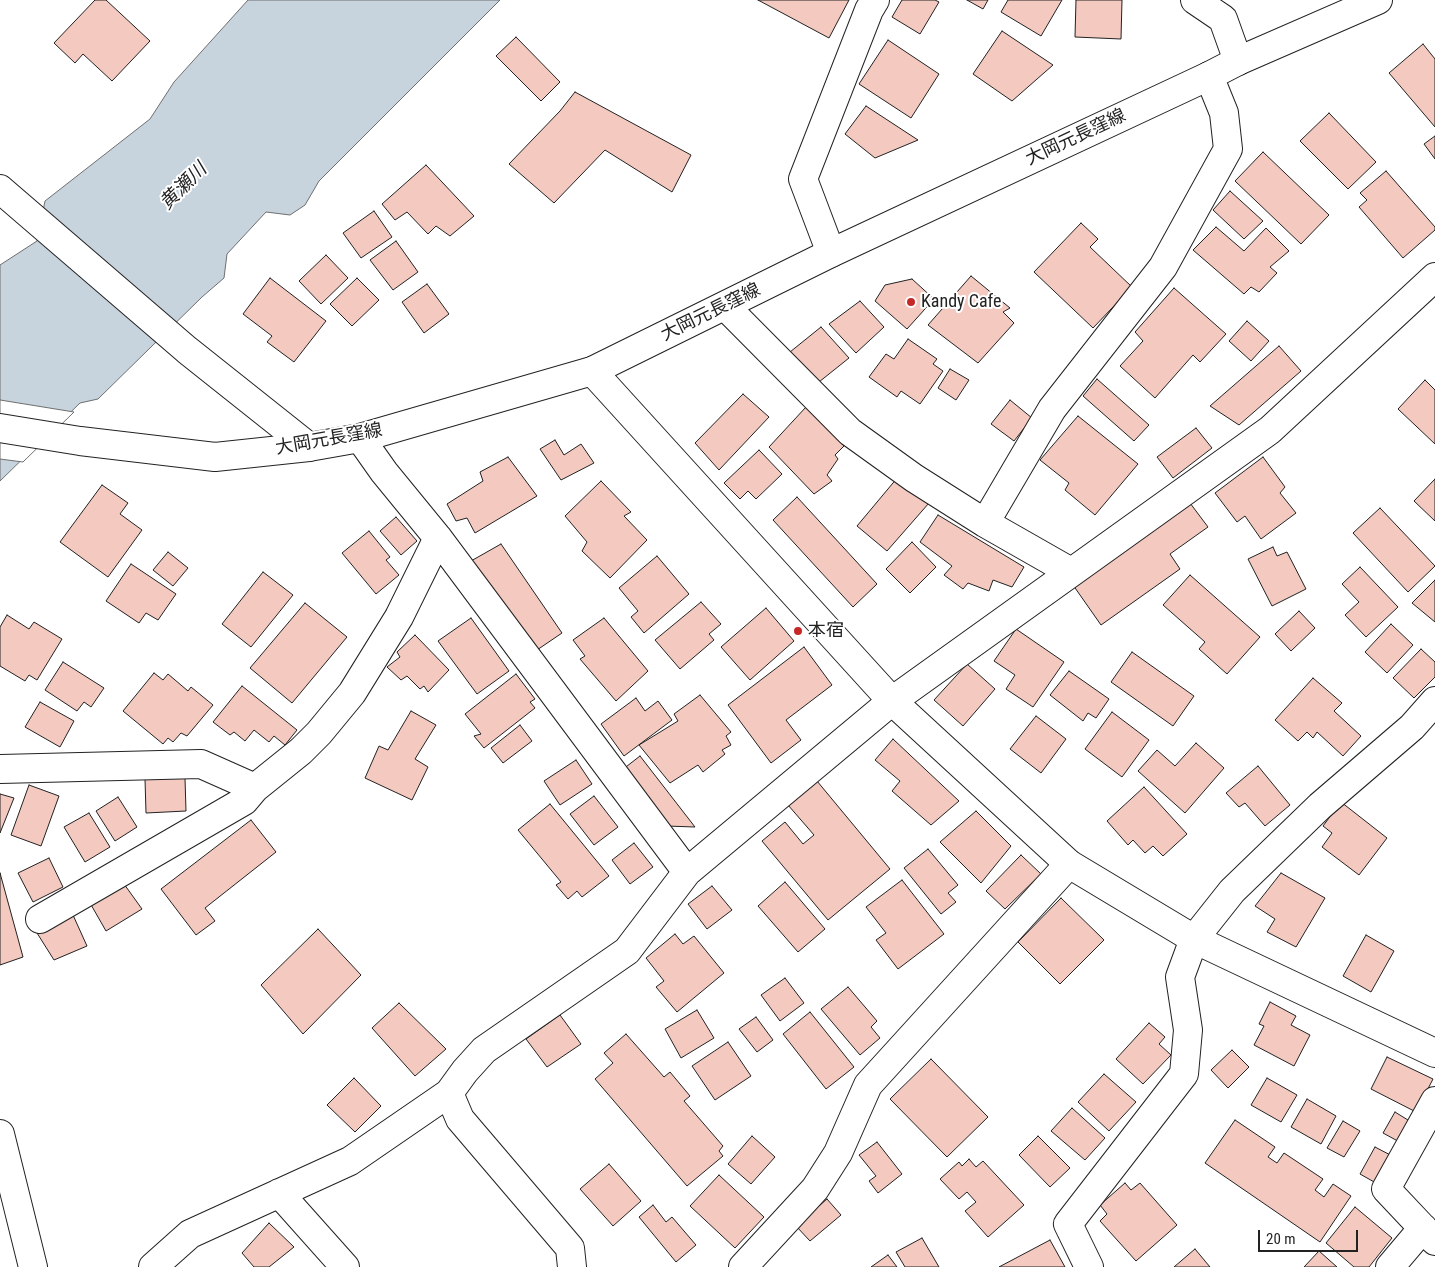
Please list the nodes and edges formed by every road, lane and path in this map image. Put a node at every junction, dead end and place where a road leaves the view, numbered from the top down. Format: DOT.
graph roads {
  1 [pos="875,0"];
  2 [pos="1195,0"];
  3 [pos="1378,0"];
  4 [pos="1238,61"];
  5 [pos="1209,76"];
  6 [pos="5,193"];
  7 [pos="831,253"];
  8 [pos="1435,277"];
  9 [pos="725,306"];
  10 [pos="592,371"];
  11 [pos="0,428"];
  12 [pos="360,438"];
  13 [pos="309,447"];
  14 [pos="985,523"];
  15 [pos="438,538"];
  16 [pos="1071,572"];
  17 [pos="892,701"];
  18 [pos="1435,701"];
  19 [pos="0,769"];
  20 [pos="255,788"];
  21 [pos="1069,864"];
  22 [pos="687,872"];
  23 [pos="40,919"];
  24 [pos="1194,939"];
  25 [pos="1435,1053"];
  26 [pos="449,1093"];
  27 [pos="1435,1101"];
  28 [pos="0,1134"];
  29 [pos="279,1193"];
  30 [pos="1429,1234"];
  31 [pos="33,1267"];
  32 [pos="153,1267"];
  33 [pos="345,1267"];
  34 [pos="572,1267"];
  35 [pos="743,1267"];
  36 [pos="1089,1267"];
  37 [pos="1390,1267"];
  1 -- 7 [label="main road"];
  2 -- 4 [label="main road"];
  3 -- 4 [label="main road, 大岡元長窪線"];
  4 -- 5 [label="main road, 大岡元長窪線"];
  5 -- 7 [label="main road, 大岡元長窪線"];
  5 -- 14 [label="main road"];
  6 -- 13 [label="main road"];
  7 -- 9 [label="main road, 大岡元長窪線"];
  8 -- 16 [label="main road"];
  9 -- 10 [label="main road, 大岡元長窪線"];
  9 -- 14 [label="main road"];
  10 -- 12 [label="main road, 大岡元長窪線"];
  10 -- 17 [label="main road"];
  11 -- 13 [label="main road, 大岡元長窪線"];
  12 -- 13 [label="main road, 大岡元長窪線"];
  12 -- 15 [label="main road"];
  14 -- 16 [label="main road"];
  15 -- 20 [label="main road"];
  15 -- 22 [label="main road"];
  16 -- 17 [label="main road"];
  17 -- 21 [label="main road"];
  17 -- 22 [label="main road"];
  18 -- 24 [label="main road"];
  19 -- 20 [label="main road"];
  20 -- 23 [label="main road"];
  21 -- 24 [label="main road"];
  21 -- 35 [label="main road"];
  22 -- 26 [label="main road"];
  24 -- 25 [label="main road"];
  24 -- 36 [label="main road"];
  26 -- 29 [label="main road"];
  26 -- 34 [label="main road"];
  27 -- 30 [label="main road"];
  28 -- 31 [label="main road"];
  29 -- 32 [label="main road"];
  29 -- 33 [label="main road"];
  30 -- 37 [label="main road"];
}
